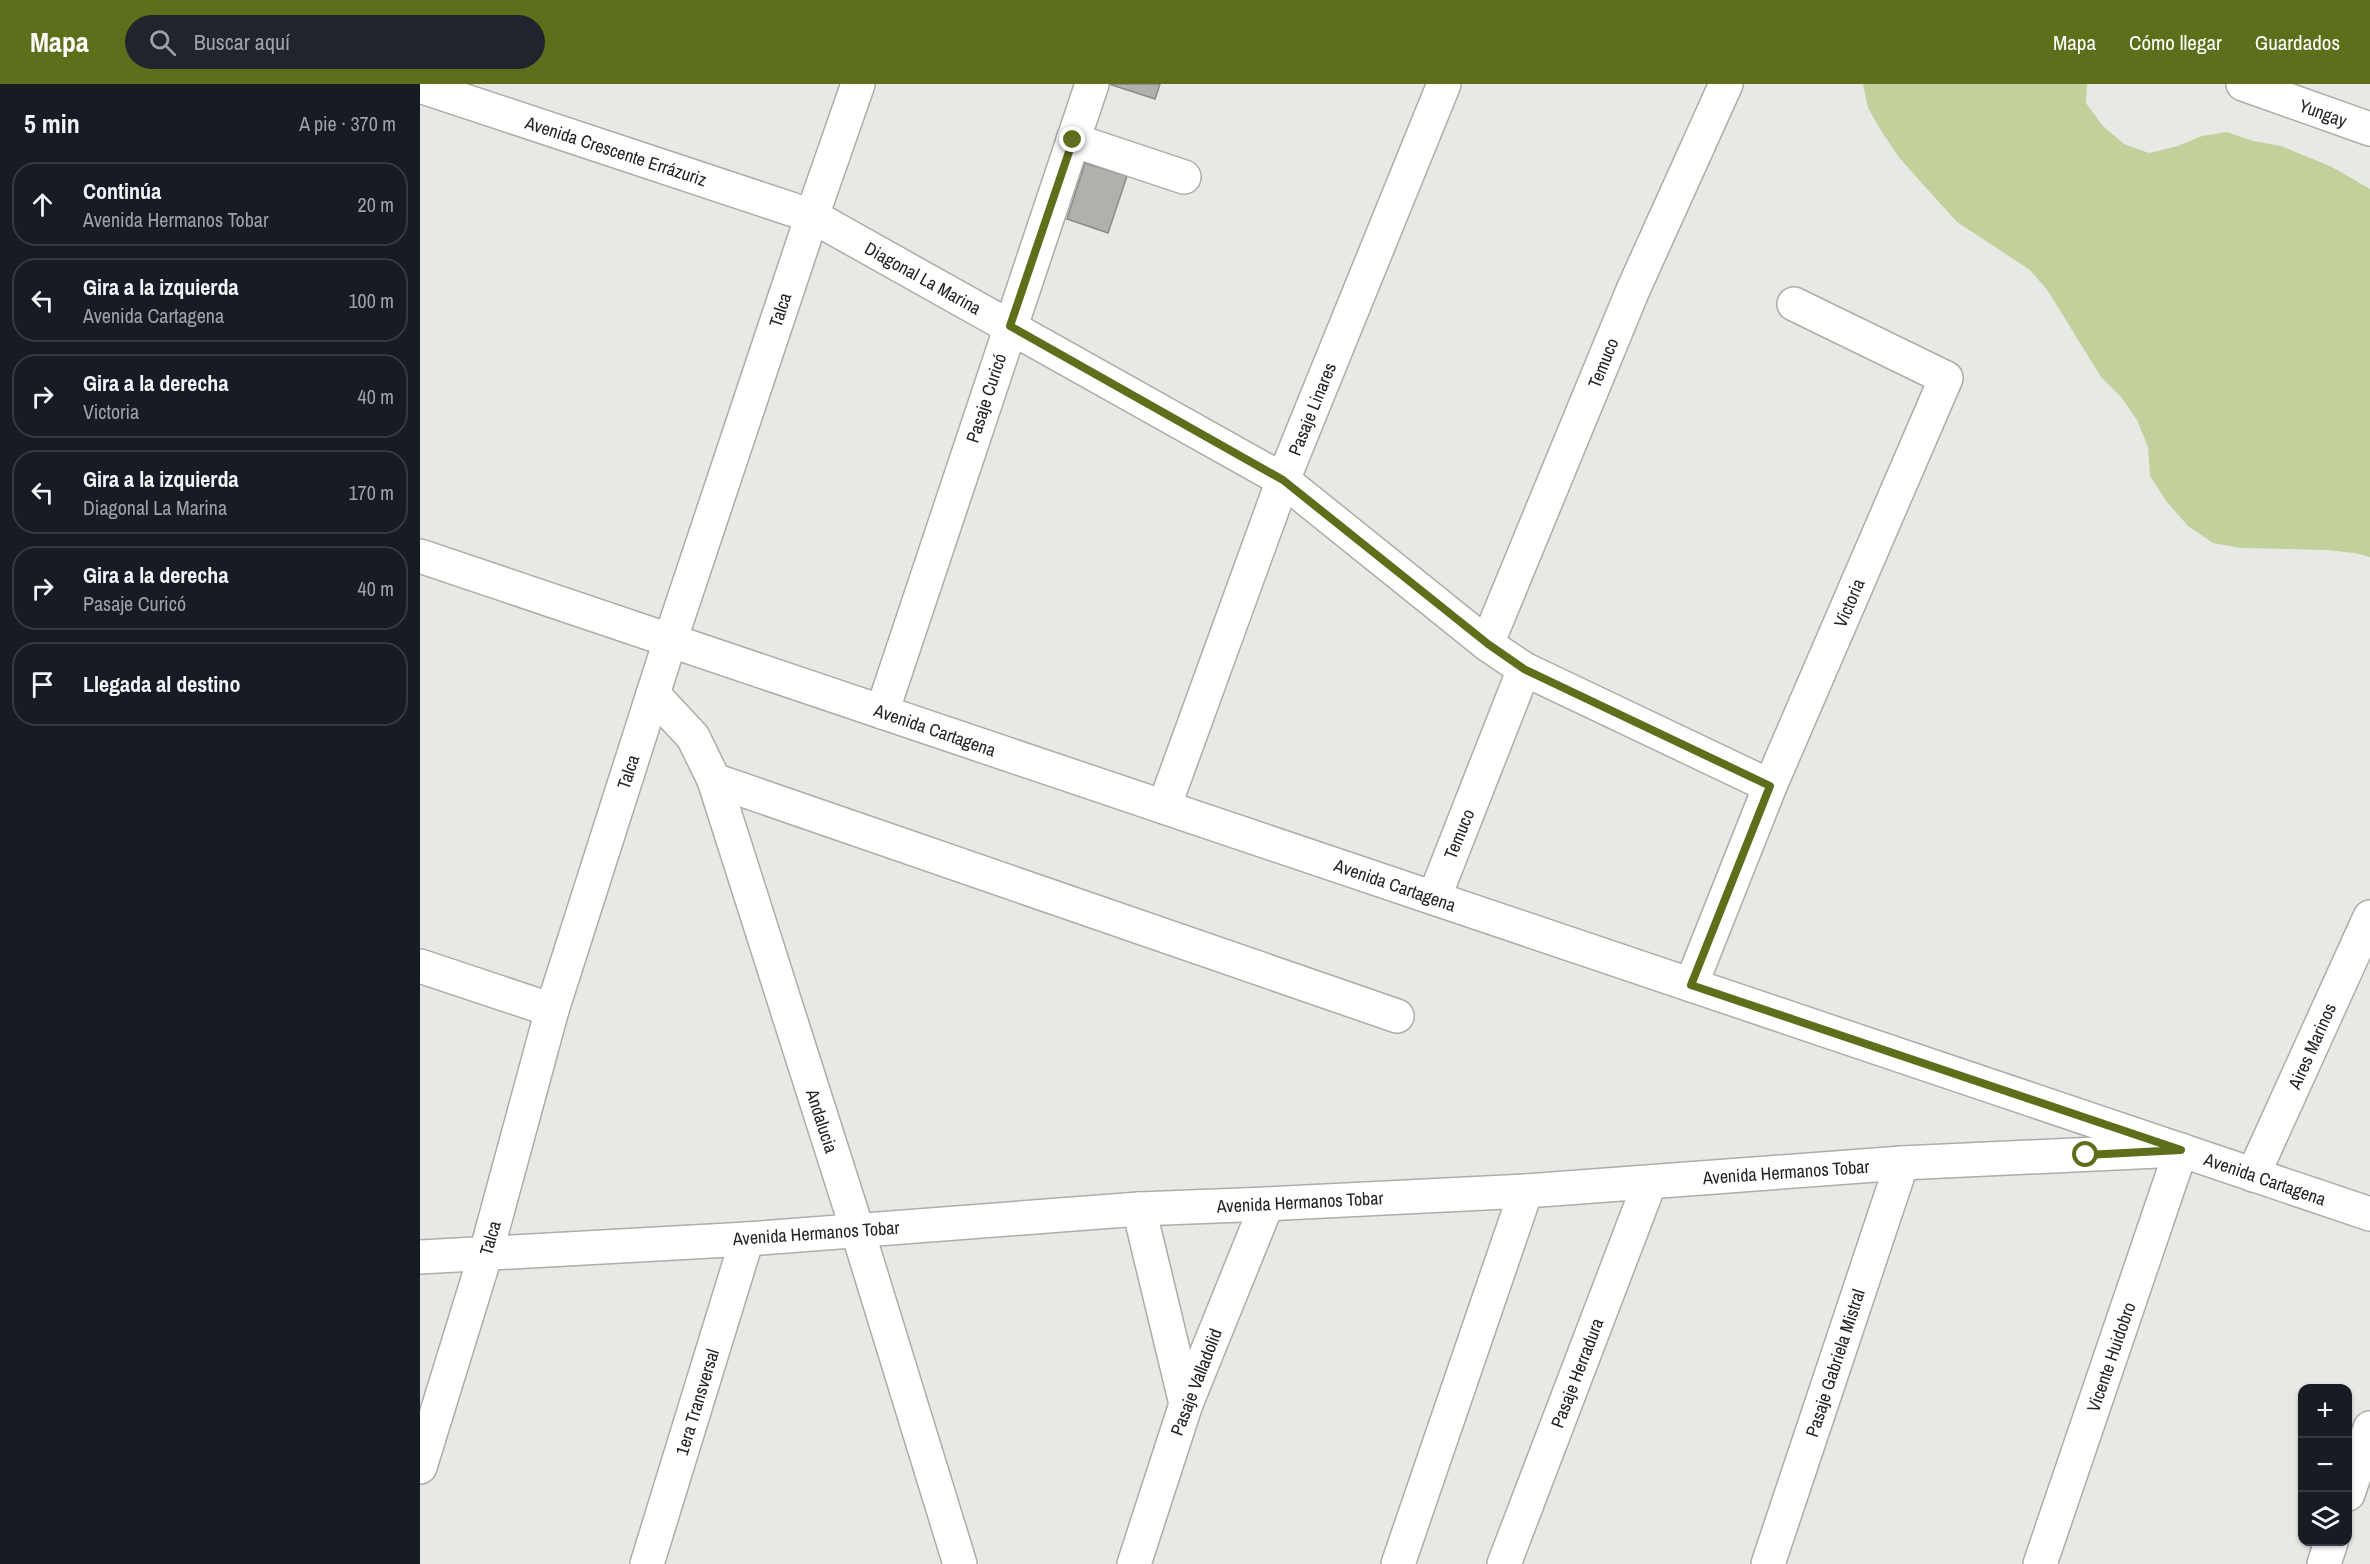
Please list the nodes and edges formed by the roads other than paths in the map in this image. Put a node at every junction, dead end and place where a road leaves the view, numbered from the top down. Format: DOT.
graph roads {
  1 [pos="858,84"];
  2 [pos="1092,84"];
  3 [pos="1444,84"];
  4 [pos="1726,84"];
  5 [pos="2243,84"];
  6 [pos="420,86"];
  7 [pos="2370,129"];
  8 [pos="1073,140"];
  9 [pos="1185,177"];
  10 [pos="812,216"];
  11 [pos="1794,304"];
  12 [pos="1010,326"];
  13 [pos="1283,480"];
  14 [pos="420,556"];
  15 [pos="670,641"];
  16 [pos="1488,644"];
  17 [pos="1524,669"];
  18 [pos="653,694"];
  19 [pos="882,712"];
  20 [pos="714,780"];
  21 [pos="1770,786"];
  22 [pos="1164,807"];
  23 [pos="1434,898"];
  24 [pos="2370,917"];
  25 [pos="420,966"];
  26 [pos="1691,985"];
  27 [pos="552,1010"];
  28 [pos="1397,1016"];
  29 [pos="2181,1150"];
  30 [pos="1902,1163"];
  31 [pos="2253,1175"];
  32 [pos="1650,1182"];
  33 [pos="1526,1191"];
  34 [pos="1267,1204"];
  35 [pos="1139,1209"];
  36 [pos="2370,1214"];
  37 [pos="857,1230"];
  38 [pos="747,1239"];
  39 [pos="486,1253"];
  40 [pos="420,1257"];
  41 [pos="1185,1404"];
  42 [pos="2370,1428"];
  43 [pos="420,1467"];
  44 [pos="2349,1492"];
  45 [pos="2330,1546"];
  46 [pos="647,1564"];
  47 [pos="960,1564"];
  48 [pos="1134,1564"];
  49 [pos="1398,1564"];
  50 [pos="1504,1564"];
  51 [pos="1768,1564"];
  52 [pos="2040,1564"];
  53 [pos="2324,1564"];
  1 -- 10 [label="street, Talca"];
  2 -- 8 [label="street, Pasaje Curicó"];
  3 -- 13 [label="street, Pasaje Linares"];
  4 -- 16 [label="street, Temuco"];
  5 -- 7 [label="street, Yungay"];
  6 -- 10 [label="street, Avenida Crescente Errázuriz"];
  8 -- 9 [label="street"];
  8 -- 12 [label="street, Pasaje Curicó"];
  10 -- 12 [label="street, Diagonal La Marina"];
  10 -- 15 [label="street, Talca"];
  11 -- 21 [label="street, Victoria"];
  12 -- 13 [label="street, Diagonal La Marina"];
  12 -- 19 [label="street, Pasaje Curicó"];
  13 -- 16 [label="street, Diagonal La Marina"];
  13 -- 22 [label="street, Pasaje Linares"];
  14 -- 15 [label="street, Avenida Cartagena"];
  15 -- 18 [label="street, Talca"];
  15 -- 19 [label="street, Avenida Cartagena"];
  16 -- 17 [label="street, Diagonal La Marina"];
  17 -- 21 [label="street, Diagonal La Marina"];
  17 -- 23 [label="street, Temuco"];
  18 -- 20 [label="street, Andalucia"];
  18 -- 27 [label="street, Talca"];
  19 -- 22 [label="street, Avenida Cartagena"];
  20 -- 28 [label="street"];
  20 -- 37 [label="street, Andalucia"];
  21 -- 26 [label="street, Victoria"];
  22 -- 23 [label="street, Avenida Cartagena"];
  23 -- 26 [label="street, Avenida Cartagena"];
  24 -- 31 [label="street, Aires Marinos"];
  25 -- 27 [label="street"];
  26 -- 29 [label="street, Avenida Cartagena"];
  27 -- 39 [label="street, Talca"];
  29 -- 30 [label="street, Avenida Hermanos Tobar"];
  29 -- 31 [label="street, Avenida Cartagena"];
  29 -- 52 [label="street, Vicente Huidobro"];
  30 -- 32 [label="street, Avenida Hermanos Tobar"];
  30 -- 51 [label="street, Pasaje Gabriela Mistral"];
  31 -- 36 [label="street, Avenida Cartagena"];
  32 -- 33 [label="street, Avenida Hermanos Tobar"];
  32 -- 50 [label="street, Pasaje Herradura"];
  33 -- 34 [label="street, Avenida Hermanos Tobar"];
  33 -- 49 [label="street"];
  34 -- 35 [label="street, Avenida Hermanos Tobar"];
  34 -- 41 [label="street, Pasaje Valladolid"];
  35 -- 37 [label="street, Avenida Hermanos Tobar"];
  35 -- 41 [label="street"];
  37 -- 38 [label="street, Avenida Hermanos Tobar"];
  37 -- 47 [label="street, Andalucia"];
  38 -- 39 [label="street, Avenida Hermanos Tobar"];
  38 -- 46 [label="street, 1era Transversal"];
  39 -- 40 [label="street, Avenida Hermanos Tobar"];
  39 -- 43 [label="street, Talca"];
  41 -- 48 [label="street, Pasaje Valladolid"];
  42 -- 44 [label="street"];
  45 -- 53 [label="street"];
}
